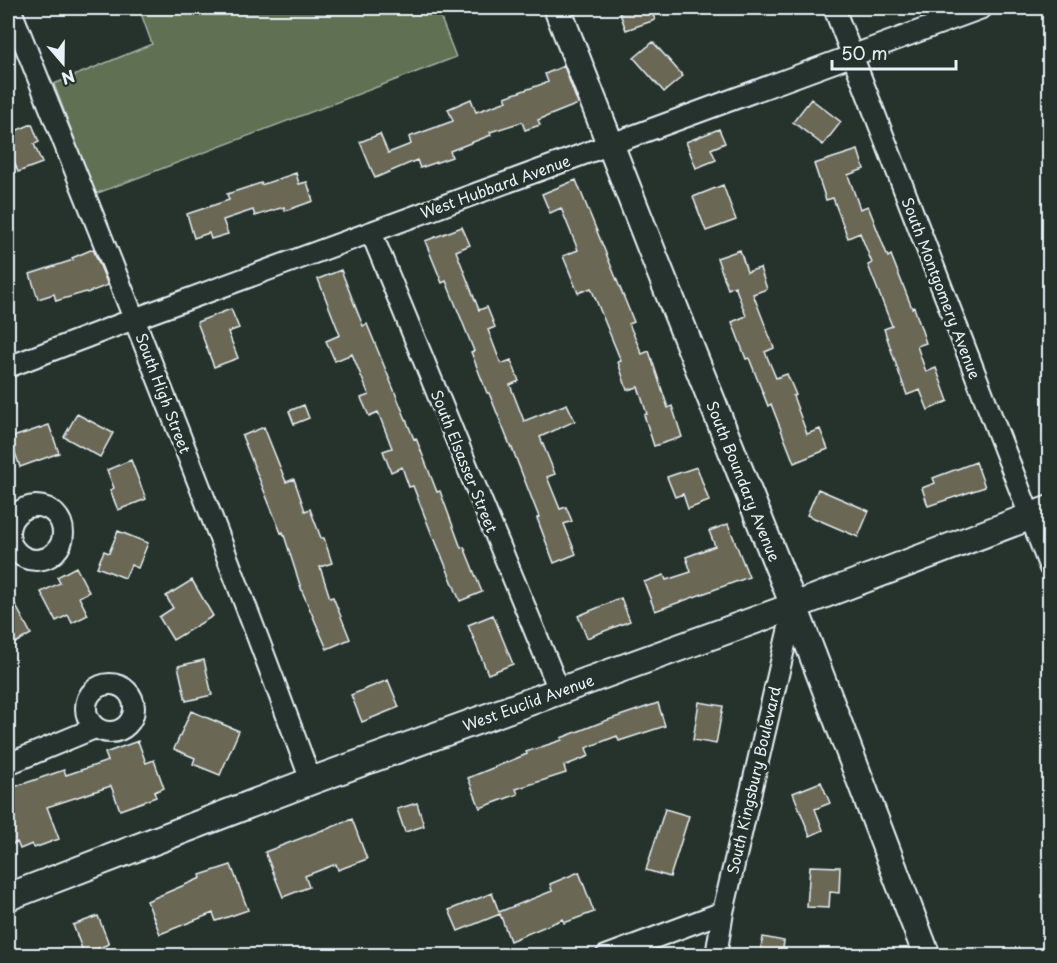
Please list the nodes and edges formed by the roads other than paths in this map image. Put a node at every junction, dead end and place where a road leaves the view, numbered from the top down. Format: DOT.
graph roads {
  1 [pos="10,8"];
  2 [pos="557,8"];
  3 [pos="834,8"];
  4 [pos="982,8"];
  5 [pos="852,55"];
  6 [pos="611,144"];
  7 [pos="371,232"];
  8 [pos="134,319"];
  9 [pos="8,367"];
  10 [pos="1040,513"];
  11 [pos="1050,568"];
  12 [pos="794,606"];
  13 [pos="559,690"];
  14 [pos="95,728"];
  15 [pos="8,764"];
  16 [pos="312,782"];
  17 [pos="8,897"];
  18 [pos="723,912"];
  19 [pos="606,956"];
  20 [pos="716,956"];
  21 [pos="927,956"];
  1 -- 8 [label="street, South High Street"];
  2 -- 6 [label="street, South Boundary Avenue"];
  3 -- 5 [label="street, South Montgomery Avenue"];
  4 -- 5 [label="street, West Hubbard Avenue"];
  5 -- 6 [label="street, West Hubbard Avenue"];
  5 -- 10 [label="street, South Montgomery Avenue"];
  6 -- 7 [label="street, West Hubbard Avenue"];
  6 -- 12 [label="street, South Boundary Avenue"];
  7 -- 8 [label="street, West Hubbard Avenue"];
  7 -- 13 [label="street, South Elsasser Street"];
  8 -- 9 [label="street, West Hubbard Avenue"];
  8 -- 16 [label="street, South High Street"];
  10 -- 11 [label="street, South Montgomery Avenue"];
  10 -- 12 [label="street, West Euclid Avenue"];
  12 -- 13 [label="street, West Euclid Avenue"];
  12 -- 18 [label="street, South Kingsbury Boulevard"];
  12 -- 21 [label="street, South Boundary Avenue"];
  13 -- 16 [label="street, West Euclid Avenue"];
  14 -- 15 [label="street"];
  16 -- 17 [label="street, West Euclid Avenue"];
  18 -- 19 [label="street"];
  18 -- 20 [label="street, South Kingsbury Boulevard"];
}
